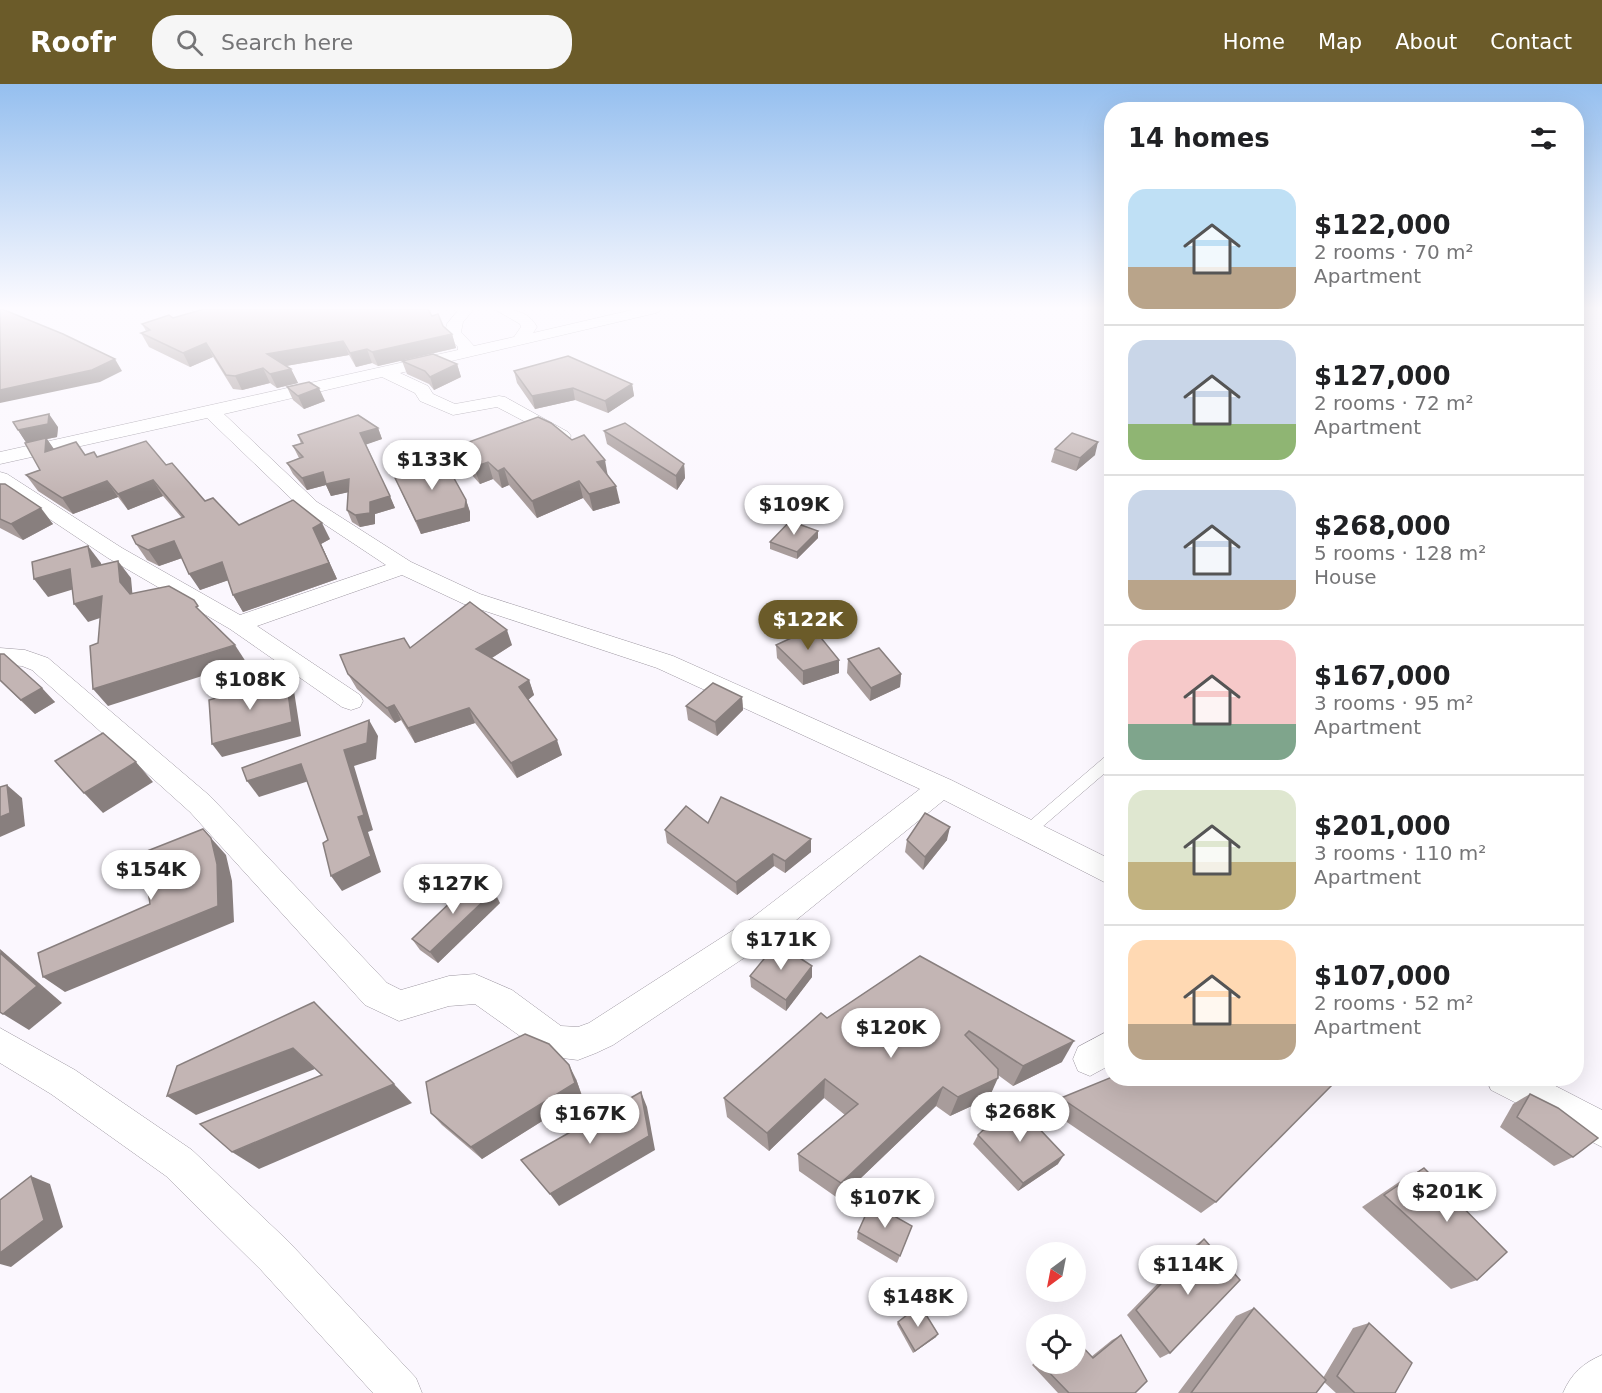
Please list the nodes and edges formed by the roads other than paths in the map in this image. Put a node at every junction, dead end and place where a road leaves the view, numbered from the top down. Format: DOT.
graph roads {
  1 [pos="386,370"];
  2 [pos="382,371"];
  3 [pos="211,412"];
  4 [pos="562,436"];
  5 [pos="0,458"];
  6 [pos="0,478"];
  7 [pos="403,567"];
  8 [pos="238,624"];
  9 [pos="0,656"];
  10 [pos="351,701"];
  11 [pos="1104,766"];
  12 [pos="942,787"];
  13 [pos="1029,830"];
  14 [pos="1104,869"];
  15 [pos="0,1044"];
  16 [pos="1519,1086"];
  17 [pos="1602,1129"];
  18 [pos="1602,1376"];
  19 [pos="401,1393"];
  20 [pos="1584,1393"];
  1 -- 2 [label="street"];
  2 -- 3 [label="street"];
  2 -- 4 [label="street"];
  3 -- 5 [label="street"];
  3 -- 7 [label="street"];
  6 -- 8 [label="street"];
  7 -- 8 [label="street"];
  7 -- 12 [label="street"];
  8 -- 10 [label="street"];
  9 -- 12 [label="street"];
  11 -- 13 [label="lane"];
  12 -- 13 [label="street"];
  13 -- 14 [label="street"];
  15 -- 19 [label="street"];
  16 -- 17 [label="street"];
  18 -- 20 [label="street"];
}
